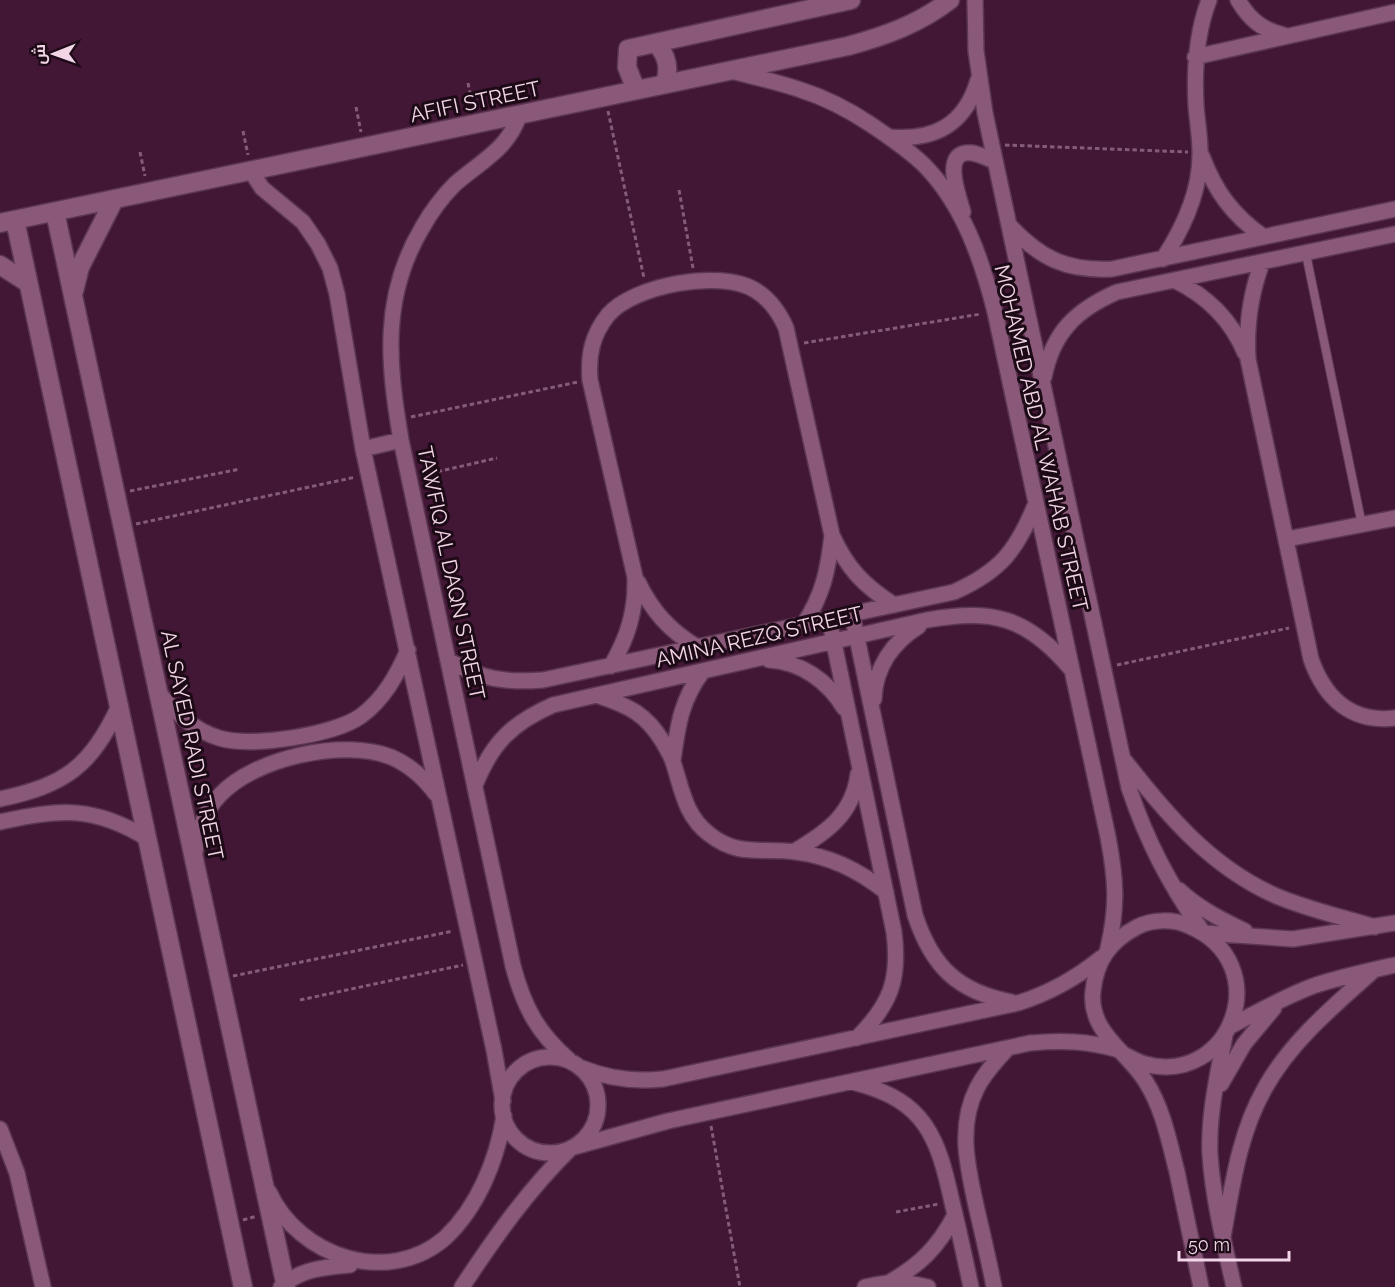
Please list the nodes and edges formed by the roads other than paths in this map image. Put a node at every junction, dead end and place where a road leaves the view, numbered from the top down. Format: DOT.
graph roads {
  1 [pos="852,0"];
  2 [pos="950,0"];
  3 [pos="975,0"];
  4 [pos="1209,0"];
  5 [pos="1238,0"];
  6 [pos="1395,12"];
  7 [pos="1287,35"];
  8 [pos="657,44"];
  9 [pos="1196,57"];
  10 [pos="731,71"];
  11 [pos="978,77"];
  12 [pos="665,83"];
  13 [pos="636,90"];
  14 [pos="519,116"];
  15 [pos="889,137"];
  16 [pos="1201,152"];
  17 [pos="995,161"];
  18 [pos="251,171"];
  19 [pos="114,200"];
  20 [pos="1395,209"];
  21 [pos="55,212"];
  22 [pos="8,222"];
  23 [pos="1009,224"];
  24 [pos="967,230"];
  25 [pos="1395,234"];
  26 [pos="1264,237"];
  27 [pos="1306,254"];
  28 [pos="1163,259"];
  29 [pos="1262,263"];
  30 [pos="0,266"];
  31 [pos="1174,280"];
  32 [pos="28,283"];
  33 [pos="73,296"];
  34 [pos="1248,359"];
  35 [pos="1043,383"];
  36 [pos="401,440"];
  37 [pos="363,449"];
  38 [pos="1036,503"];
  39 [pos="1395,518"];
  40 [pos="1362,525"];
  41 [pos="832,535"];
  42 [pos="1287,539"];
  43 [pos="635,577"];
  44 [pos="894,605"];
  45 [pos="852,614"];
  46 [pos="829,619"];
  47 [pos="927,620"];
  48 [pos="804,624"];
  49 [pos="857,637"];
  50 [pos="834,642"];
  51 [pos="698,647"];
  52 [pos="408,650"];
  53 [pos="757,659"];
  54 [pos="449,661"];
  55 [pos="611,666"];
  56 [pos="1071,670"];
  57 [pos="704,671"];
  58 [pos="158,692"];
  59 [pos="596,695"];
  60 [pos="119,706"];
  61 [pos="874,714"];
  62 [pos="849,717"];
  63 [pos="1395,718"];
  64 [pos="1122,757"];
  65 [pos="673,760"];
  66 [pos="859,764"];
  67 [pos="476,784"];
  68 [pos="439,798"];
  69 [pos="0,799"];
  70 [pos="0,822"];
  71 [pos="148,839"];
  72 [pos="795,851"];
  73 [pos="194,858"];
  74 [pos="1166,876"];
  75 [pos="886,892"];
  76 [pos="1395,923"];
  77 [pos="1375,927"];
  78 [pos="1204,932"];
  79 [pos="1268,938"];
  80 [pos="1106,952"];
  81 [pos="1395,965"];
  82 [pos="1374,970"];
  83 [pos="1284,998"];
  84 [pos="1018,1003"];
  85 [pos="1227,1031"];
  86 [pos="857,1038"];
  87 [pos="1009,1047"];
  88 [pos="1122,1053"];
  89 [pos="575,1064"];
  90 [pos="854,1082"];
  91 [pos="1215,1098"];
  92 [pos="503,1108"];
  93 [pos="0,1129"];
  94 [pos="573,1147"];
  95 [pos="263,1179"];
  96 [pos="954,1208"];
  97 [pos="1223,1237"];
  98 [pos="359,1264"];
  99 [pos="890,1282"];
  100 [pos="284,1286"];
  101 [pos="43,1287"];
  102 [pos="243,1287"];
  103 [pos="462,1287"];
  104 [pos="865,1287"];
  105 [pos="928,1287"];
  106 [pos="971,1287"];
  107 [pos="994,1287"];
  108 [pos="1201,1287"];
  109 [pos="1234,1287"];
  1 -- 8 [label="street"];
  2 -- 10 [label="street, AFIFI STREET"];
  3 -- 11 [label="street, MOHAMED ABD AL WAHAB STREET"];
  4 -- 9 [label="street"];
  5 -- 7 [label="street"];
  6 -- 7 [label="street"];
  7 -- 9 [label="street"];
  8 -- 12 [label="street"];
  8 -- 13 [label="street"];
  9 -- 16 [label="street"];
  10 -- 12 [label="street, AFIFI STREET"];
  10 -- 15 [label="street, MOHAMED ABD AL WAHAB STREET"];
  11 -- 15 [label="street"];
  11 -- 17 [label="street, MOHAMED ABD AL WAHAB STREET"];
  12 -- 13 [label="street, AFIFI STREET"];
  13 -- 14 [label="street, AFIFI STREET"];
  14 -- 18 [label="street, AFIFI STREET"];
  14 -- 36 [label="street, TAWFIQ AL DAQN STREET"];
  15 -- 24 [label="street, MOHAMED ABD AL WAHAB STREET"];
  16 -- 26 [label="street"];
  16 -- 28 [label="street"];
  17 -- 23 [label="street, MOHAMED ABD AL WAHAB STREET"];
  17 -- 24 [label="street"];
  18 -- 19 [label="street, AFIFI STREET"];
  18 -- 37 [label="street"];
  19 -- 21 [label="street, AFIFI STREET"];
  19 -- 33 [label="street"];
  20 -- 26 [label="street"];
  21 -- 22 [label="street, AFIFI STREET"];
  21 -- 33 [label="street, AL SAYED RADI STREET"];
  22 -- 32 [label="street"];
  23 -- 28 [label="street"];
  23 -- 35 [label="street, MOHAMED ABD AL WAHAB STREET"];
  24 -- 38 [label="street, MOHAMED ABD AL WAHAB STREET"];
  25 -- 27 [label="street"];
  26 -- 28 [label="street"];
  27 -- 29 [label="street"];
  27 -- 40 [label="lane"];
  29 -- 31 [label="street"];
  29 -- 34 [label="street"];
  30 -- 32 [label="street"];
  31 -- 34 [label="street"];
  31 -- 35 [label="street"];
  32 -- 60 [label="street"];
  33 -- 58 [label="street, AL SAYED RADI STREET"];
  34 -- 42 [label="street"];
  35 -- 64 [label="street, MOHAMED ABD AL WAHAB STREET"];
  36 -- 37 [label="street"];
  36 -- 54 [label="street, TAWFIQ AL DAQN STREET"];
  37 -- 52 [label="street"];
  38 -- 44 [label="street, AMINA REZQ STREET"];
  38 -- 56 [label="street, MOHAMED ABD AL WAHAB STREET"];
  39 -- 40 [label="street"];
  40 -- 42 [label="street"];
  41 -- 43 [label="street"];
  41 -- 44 [label="street"];
  41 -- 48 [label="street"];
  42 -- 63 [label="street"];
  43 -- 51 [label="street"];
  43 -- 55 [label="street"];
  44 -- 45 [label="street, AMINA REZQ STREET"];
  45 -- 46 [label="street, AMINA REZQ STREET"];
  45 -- 49 [label="street"];
  46 -- 48 [label="street, AMINA REZQ STREET"];
  46 -- 50 [label="street"];
  47 -- 49 [label="street, AMINA REZQ STREET"];
  47 -- 56 [label="street, AMINA REZQ STREET"];
  47 -- 61 [label="street"];
  48 -- 51 [label="street, AMINA REZQ STREET"];
  49 -- 50 [label="street, AMINA REZQ STREET"];
  49 -- 61 [label="street"];
  50 -- 53 [label="street, AMINA REZQ STREET"];
  50 -- 62 [label="street"];
  51 -- 55 [label="street, AMINA REZQ STREET"];
  52 -- 58 [label="street"];
  52 -- 68 [label="street"];
  53 -- 57 [label="street, AMINA REZQ STREET"];
  53 -- 62 [label="street"];
  54 -- 55 [label="street, AMINA REZQ STREET"];
  54 -- 67 [label="street, TAWFIQ AL DAQN STREET"];
  56 -- 80 [label="street, MOHAMED ABD AL WAHAB STREET"];
  57 -- 59 [label="street, AMINA REZQ STREET"];
  57 -- 65 [label="street"];
  58 -- 73 [label="street, AL SAYED RADI STREET"];
  59 -- 65 [label="street"];
  59 -- 67 [label="street, AMINA REZQ STREET"];
  60 -- 69 [label="street"];
  60 -- 71 [label="street"];
  61 -- 84 [label="street"];
  62 -- 66 [label="street"];
  64 -- 74 [label="street, MOHAMED ABD AL WAHAB STREET"];
  64 -- 77 [label="street"];
  65 -- 72 [label="street"];
  66 -- 72 [label="street"];
  66 -- 75 [label="street"];
  67 -- 89 [label="street, TAWFIQ AL DAQN STREET"];
  68 -- 73 [label="street"];
  68 -- 92 [label="street"];
  70 -- 71 [label="street"];
  71 -- 102 [label="street"];
  72 -- 75 [label="street"];
  73 -- 95 [label="street, AL SAYED RADI STREET"];
  74 -- 78 [label="street, MOHAMED ABD AL WAHAB STREET"];
  74 -- 79 [label="street"];
  75 -- 86 [label="street"];
  76 -- 77 [label="street"];
  77 -- 79 [label="street"];
  78 -- 79 [label="street"];
  78 -- 80 [label="street"];
  78 -- 85 [label="street"];
  80 -- 84 [label="street"];
  80 -- 88 [label="street"];
  81 -- 82 [label="street"];
  82 -- 83 [label="street"];
  82 -- 97 [label="street"];
  83 -- 85 [label="street"];
  83 -- 91 [label="street"];
  84 -- 86 [label="street"];
  85 -- 88 [label="street"];
  85 -- 91 [label="street"];
  86 -- 89 [label="street"];
  87 -- 88 [label="street"];
  87 -- 90 [label="street"];
  87 -- 107 [label="street"];
  88 -- 108 [label="street"];
  89 -- 92 [label="street"];
  89 -- 94 [label="street"];
  90 -- 94 [label="street"];
  90 -- 96 [label="street"];
  91 -- 97 [label="street"];
  92 -- 94 [label="street"];
  92 -- 98 [label="street"];
  93 -- 101 [label="street"];
  94 -- 103 [label="street"];
  95 -- 98 [label="street"];
  95 -- 100 [label="street, AL SAYED RADI STREET"];
  96 -- 99 [label="street"];
  96 -- 106 [label="street"];
  97 -- 109 [label="street"];
  98 -- 100 [label="street"];
  99 -- 104 [label="street"];
  99 -- 105 [label="street"];
}
